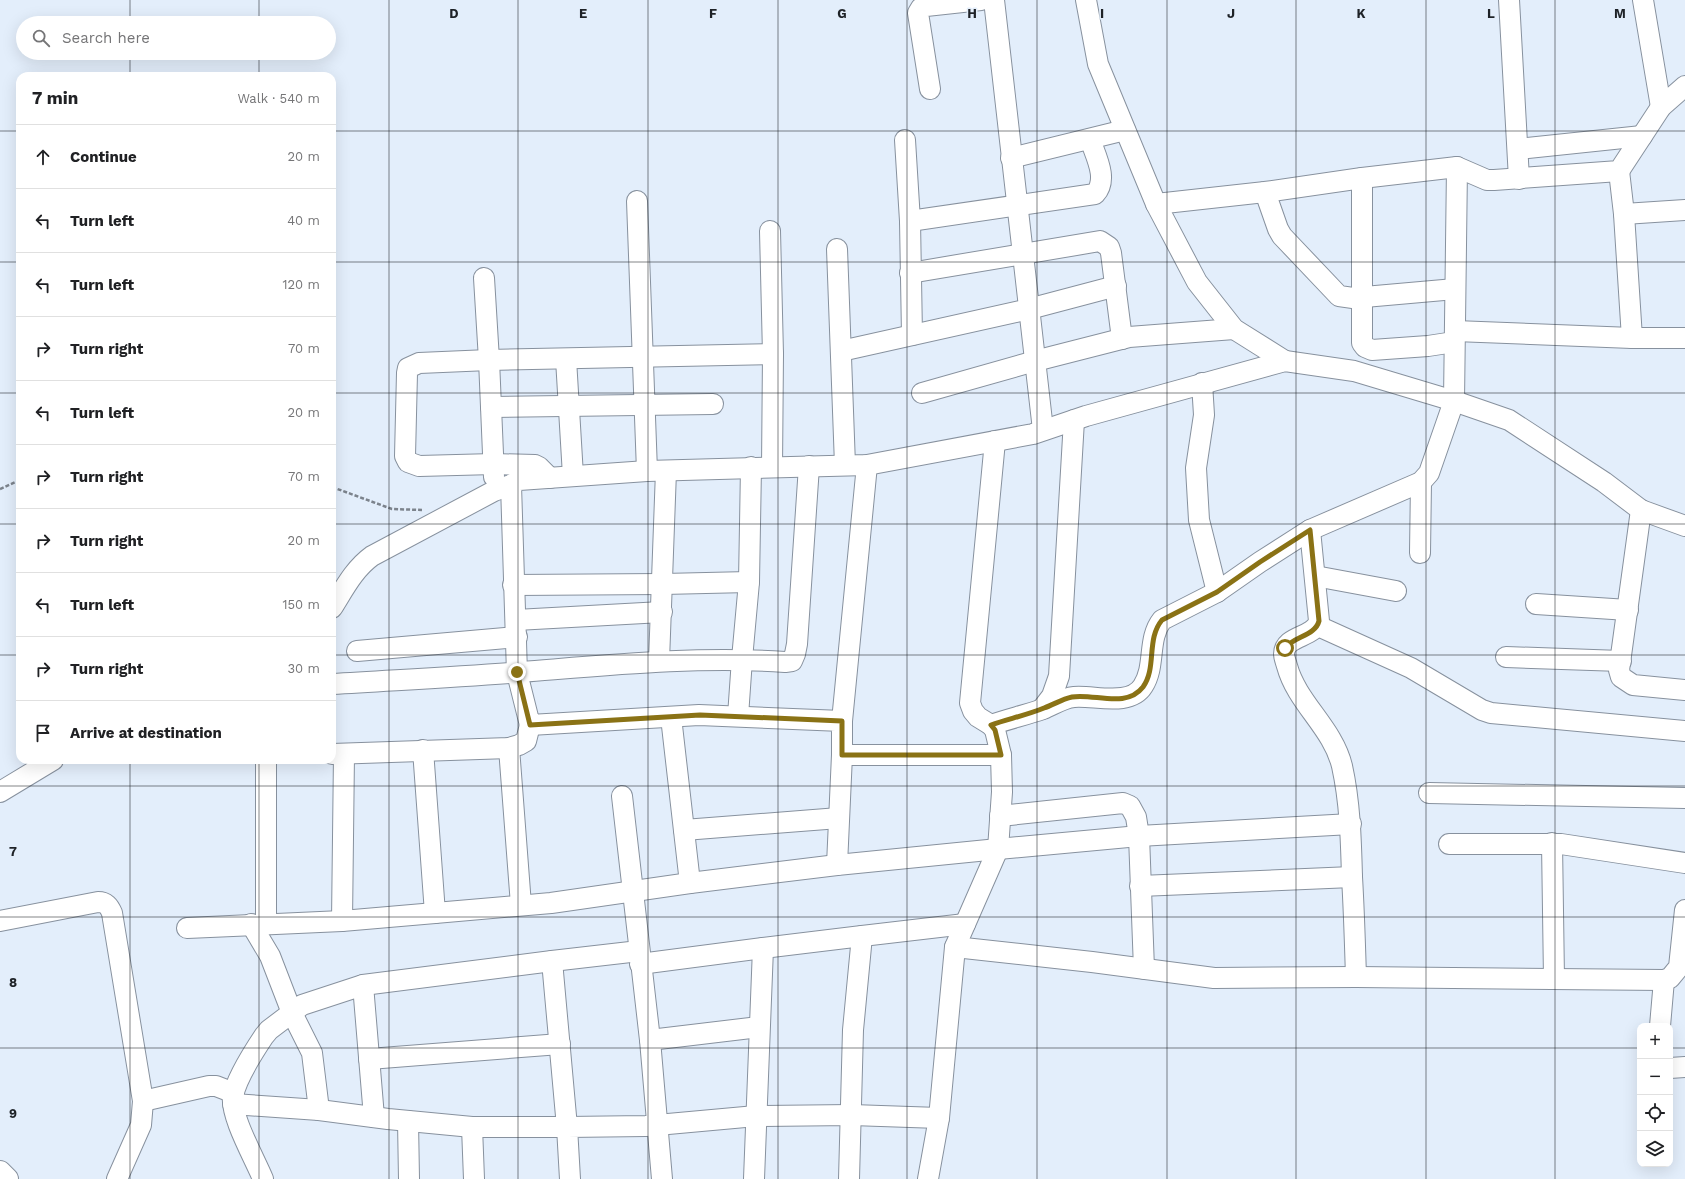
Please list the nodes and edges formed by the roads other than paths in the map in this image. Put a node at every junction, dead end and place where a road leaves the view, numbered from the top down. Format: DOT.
graph roads {
  1 [pos="981,0"];
  2 [pos="994,0"];
  3 [pos="1086,0"];
  4 [pos="1509,0"];
  5 [pos="1643,0"];
  6 [pos="1685,86"];
  7 [pos="930,89"];
  8 [pos="1661,108"];
  9 [pos="1125,130"];
  10 [pos="1642,136"];
  11 [pos="1090,139"];
  12 [pos="905,140"];
  13 [pos="1518,149"];
  14 [pos="1012,158"];
  15 [pos="1457,167"];
  16 [pos="1619,171"];
  17 [pos="1362,178"];
  18 [pos="1519,179"];
  19 [pos="1265,192"];
  20 [pos="637,201"];
  21 [pos="1156,204"];
  22 [pos="1017,205"];
  23 [pos="1685,210"];
  24 [pos="1624,214"];
  25 [pos="910,221"];
  26 [pos="770,230"];
  27 [pos="837,248"];
  28 [pos="1023,253"];
  29 [pos="910,273"];
  30 [pos="484,278"];
  31 [pos="1116,286"];
  32 [pos="1455,289"];
  33 [pos="1362,297"];
  34 [pos="1029,309"];
  35 [pos="1234,328"];
  36 [pos="912,334"];
  37 [pos="1455,336"];
  38 [pos="1122,338"];
  39 [pos="1632,338"];
  40 [pos="1685,338"];
  41 [pos="841,350"];
  42 [pos="773,354"];
  43 [pos="643,357"];
  44 [pos="566,359"];
  45 [pos="489,360"];
  46 [pos="1035,361"];
  47 [pos="1285,361"];
  48 [pos="1202,383"];
  49 [pos="922,393"];
  50 [pos="1454,401"];
  51 [pos="713,404"];
  52 [pos="645,405"];
  53 [pos="569,406"];
  54 [pos="491,407"];
  55 [pos="1074,420"];
  56 [pos="1043,430"];
  57 [pos="995,441"];
  58 [pos="494,464"];
  59 [pos="845,465"];
  60 [pos="867,465"];
  61 [pos="772,466"];
  62 [pos="809,466"];
  63 [pos="751,467"];
  64 [pos="657,471"];
  65 [pos="573,476"];
  66 [pos="550,478"];
  67 [pos="1421,482"];
  68 [pos="502,488"];
  69 [pos="1641,510"];
  70 [pos="1685,526"];
  71 [pos="1310,530"];
  72 [pos="1420,554"];
  73 [pos="1315,576"];
  74 [pos="749,582"];
  75 [pos="663,584"];
  76 [pos="514,585"];
  77 [pos="1396,591"];
  78 [pos="1217,592"];
  79 [pos="336,602"];
  80 [pos="1536,604"];
  81 [pos="1628,610"];
  82 [pos="662,612"];
  83 [pos="1318,626"];
  84 [pos="517,628"];
  85 [pos="358,651"];
  86 [pos="1506,657"];
  87 [pos="742,659"];
  88 [pos="659,661"];
  89 [pos="1621,661"];
  90 [pos="517,672"];
  91 [pos="336,684"];
  92 [pos="1685,690"];
  93 [pos="1042,709"];
  94 [pos="671,716"];
  95 [pos="738,716"];
  96 [pos="842,721"];
  97 [pos="530,725"];
  98 [pos="991,725"];
  99 [pos="1685,731"];
  100 [pos="509,748"];
  101 [pos="423,750"];
  102 [pos="338,754"];
  103 [pos="842,755"];
  104 [pos="1001,755"];
  105 [pos="47,764"];
  106 [pos="266,764"];
  107 [pos="0,792"];
  108 [pos="1429,793"];
  109 [pos="622,796"];
  110 [pos="1685,798"];
  111 [pos="1000,816"];
  112 [pos="839,818"];
  113 [pos="1351,824"];
  114 [pos="684,830"];
  115 [pos="1139,836"];
  116 [pos="1552,843"];
  117 [pos="1449,844"];
  118 [pos="998,848"];
  119 [pos="1685,863"];
  120 [pos="836,866"];
  121 [pos="1352,877"];
  122 [pos="690,883"];
  123 [pos="1140,886"];
  124 [pos="633,892"];
  125 [pos="521,905"];
  126 [pos="1685,910"];
  127 [pos="435,914"];
  128 [pos="0,921"];
  129 [pos="342,921"];
  130 [pos="259,924"];
  131 [pos="965,924"];
  132 [pos="187,928"];
  133 [pos="862,936"];
  134 [pos="955,947"];
  135 [pos="763,948"];
  136 [pos="640,957"];
  137 [pos="552,961"];
  138 [pos="1144,969"];
  139 [pos="1356,977"];
  140 [pos="1554,979"];
  141 [pos="1664,980"];
  142 [pos="363,985"];
  143 [pos="292,1013"];
  144 [pos="1660,1023"];
  145 [pos="759,1027"];
  146 [pos="650,1040"];
  147 [pos="560,1044"];
  148 [pos="369,1059"];
  149 [pos="1685,1067"];
  150 [pos="1673,1068"];
  151 [pos="234,1099"];
  152 [pos="143,1101"];
  153 [pos="319,1110"];
  154 [pos="852,1115"];
  155 [pos="756,1116"];
  156 [pos="374,1117"];
  157 [pos="939,1118"];
  158 [pos="408,1122"];
  159 [pos="657,1126"];
  160 [pos="472,1127"];
  161 [pos="567,1127"];
  162 [pos="0,1172"];
  163 [pos="7,1179"];
  164 [pos="118,1179"];
  165 [pos="263,1179"];
  166 [pos="409,1179"];
  167 [pos="474,1179"];
  168 [pos="570,1179"];
  169 [pos="662,1179"];
  170 [pos="754,1179"];
  171 [pos="849,1179"];
  172 [pos="928,1179"];
  1 -- 7 [label="street"];
  2 -- 14 [label="street"];
  3 -- 9 [label="street"];
  4 -- 13 [label="street"];
  5 -- 8 [label="street"];
  6 -- 8 [label="street"];
  8 -- 10 [label="street"];
  9 -- 11 [label="street"];
  9 -- 21 [label="street"];
  10 -- 13 [label="street"];
  10 -- 16 [label="street"];
  11 -- 14 [label="street"];
  11 -- 22 [label="street"];
  12 -- 25 [label="street"];
  13 -- 18 [label="street"];
  14 -- 22 [label="street"];
  15 -- 17 [label="street"];
  15 -- 18 [label="street"];
  15 -- 32 [label="street"];
  16 -- 18 [label="street"];
  16 -- 24 [label="street"];
  17 -- 19 [label="street"];
  17 -- 33 [label="street"];
  19 -- 21 [label="street"];
  19 -- 33 [label="street"];
  20 -- 43 [label="street"];
  21 -- 35 [label="street"];
  22 -- 25 [label="street"];
  22 -- 28 [label="street"];
  23 -- 24 [label="street"];
  24 -- 39 [label="street"];
  25 -- 29 [label="street"];
  26 -- 42 [label="street"];
  27 -- 41 [label="street"];
  28 -- 29 [label="street"];
  28 -- 31 [label="street"];
  28 -- 34 [label="street"];
  29 -- 36 [label="street"];
  30 -- 45 [label="street"];
  31 -- 34 [label="street"];
  31 -- 38 [label="street"];
  32 -- 33 [label="street"];
  32 -- 37 [label="street"];
  33 -- 37 [label="street"];
  34 -- 36 [label="street"];
  34 -- 46 [label="street"];
  35 -- 38 [label="street"];
  35 -- 47 [label="street"];
  36 -- 41 [label="street"];
  37 -- 39 [label="street"];
  37 -- 50 [label="street"];
  38 -- 46 [label="street"];
  39 -- 40 [label="street"];
  41 -- 59 [label="street"];
  42 -- 43 [label="street"];
  42 -- 61 [label="street"];
  43 -- 44 [label="street"];
  43 -- 52 [label="street"];
  44 -- 45 [label="street"];
  44 -- 53 [label="street"];
  45 -- 54 [label="street"];
  45 -- 58 [label="street"];
  46 -- 49 [label="street"];
  46 -- 56 [label="street"];
  47 -- 48 [label="street"];
  47 -- 50 [label="street"];
  48 -- 55 [label="street"];
  48 -- 78 [label="street"];
  50 -- 67 [label="street"];
  50 -- 69 [label="street"];
  51 -- 52 [label="street"];
  52 -- 53 [label="street"];
  52 -- 64 [label="street"];
  53 -- 54 [label="street"];
  53 -- 65 [label="street"];
  54 -- 58 [label="street"];
  55 -- 56 [label="street"];
  55 -- 93 [label="street"];
  56 -- 57 [label="street"];
  57 -- 60 [label="street"];
  57 -- 98 [label="street"];
  58 -- 66 [label="street"];
  58 -- 68 [label="street"];
  59 -- 60 [label="street"];
  59 -- 62 [label="street"];
  60 -- 96 [label="street"];
  61 -- 62 [label="street"];
  61 -- 63 [label="street"];
  62 -- 87 [label="street"];
  63 -- 64 [label="street"];
  63 -- 74 [label="street"];
  64 -- 65 [label="street"];
  64 -- 75 [label="street"];
  65 -- 66 [label="street"];
  66 -- 68 [label="street"];
  67 -- 71 [label="street"];
  67 -- 72 [label="street"];
  68 -- 76 [label="street"];
  68 -- 79 [label="street"];
  69 -- 70 [label="street"];
  69 -- 81 [label="street"];
  71 -- 73 [label="street"];
  71 -- 78 [label="street"];
  73 -- 77 [label="street"];
  73 -- 83 [label="street"];
  74 -- 75 [label="street"];
  74 -- 87 [label="street"];
  75 -- 76 [label="street"];
  75 -- 82 [label="street"];
  76 -- 84 [label="street"];
  78 -- 93 [label="street"];
  80 -- 81 [label="street"];
  81 -- 89 [label="street"];
  82 -- 84 [label="street"];
  82 -- 88 [label="street"];
  83 -- 99 [label="street"];
  83 -- 113 [label="street"];
  84 -- 85 [label="street"];
  84 -- 90 [label="street"];
  86 -- 89 [label="street"];
  87 -- 88 [label="street"];
  87 -- 95 [label="street"];
  88 -- 90 [label="street"];
  89 -- 92 [label="street"];
  90 -- 91 [label="street"];
  90 -- 97 [label="street"];
  93 -- 98 [label="street"];
  94 -- 95 [label="street"];
  94 -- 97 [label="street"];
  94 -- 114 [label="street"];
  95 -- 96 [label="street"];
  96 -- 103 [label="street"];
  97 -- 100 [label="street"];
  98 -- 104 [label="street"];
  100 -- 101 [label="street"];
  100 -- 125 [label="street"];
  101 -- 102 [label="street"];
  101 -- 127 [label="street"];
  102 -- 129 [label="street"];
  103 -- 104 [label="street"];
  103 -- 112 [label="street"];
  104 -- 111 [label="street"];
  105 -- 107 [label="street"];
  106 -- 130 [label="street"];
  108 -- 110 [label="street"];
  109 -- 124 [label="street"];
  111 -- 115 [label="street"];
  111 -- 118 [label="street"];
  112 -- 114 [label="street"];
  112 -- 120 [label="street"];
  113 -- 115 [label="street"];
  113 -- 121 [label="street"];
  114 -- 122 [label="street"];
  115 -- 118 [label="street"];
  115 -- 123 [label="street"];
  116 -- 117 [label="street"];
  116 -- 119 [label="street"];
  116 -- 140 [label="street"];
  118 -- 120 [label="street"];
  118 -- 131 [label="street"];
  120 -- 122 [label="street"];
  121 -- 123 [label="street"];
  121 -- 139 [label="street"];
  122 -- 124 [label="street"];
  123 -- 138 [label="street"];
  124 -- 125 [label="street"];
  124 -- 136 [label="street"];
  125 -- 127 [label="street"];
  126 -- 141 [label="street"];
  127 -- 129 [label="street"];
  128 -- 152 [label="street"];
  129 -- 130 [label="street"];
  130 -- 132 [label="street"];
  130 -- 143 [label="street"];
  131 -- 133 [label="street"];
  131 -- 134 [label="street"];
  133 -- 135 [label="street"];
  133 -- 154 [label="street"];
  134 -- 138 [label="street"];
  134 -- 157 [label="street"];
  135 -- 136 [label="street"];
  135 -- 145 [label="street"];
  136 -- 137 [label="street"];
  136 -- 146 [label="street"];
  137 -- 142 [label="street"];
  137 -- 147 [label="street"];
  138 -- 139 [label="street"];
  139 -- 140 [label="street"];
  140 -- 141 [label="street"];
  141 -- 144 [label="street"];
  142 -- 143 [label="street"];
  142 -- 148 [label="street"];
  143 -- 151 [label="street"];
  143 -- 153 [label="street"];
  145 -- 146 [label="street"];
  145 -- 155 [label="street"];
  146 -- 159 [label="street"];
  147 -- 148 [label="street"];
  147 -- 161 [label="street"];
  148 -- 156 [label="street"];
  149 -- 150 [label="street"];
  151 -- 152 [label="street"];
  151 -- 153 [label="street"];
  151 -- 165 [label="street"];
  152 -- 164 [label="street"];
  153 -- 156 [label="street"];
  154 -- 155 [label="street"];
  154 -- 157 [label="street"];
  154 -- 171 [label="street"];
  155 -- 159 [label="street"];
  155 -- 170 [label="street"];
  156 -- 158 [label="street"];
  157 -- 172 [label="street"];
  158 -- 160 [label="street"];
  158 -- 166 [label="street"];
  159 -- 161 [label="street"];
  159 -- 169 [label="street"];
  160 -- 161 [label="street"];
  160 -- 167 [label="street"];
  161 -- 168 [label="street"];
  162 -- 163 [label="main road"];
}
